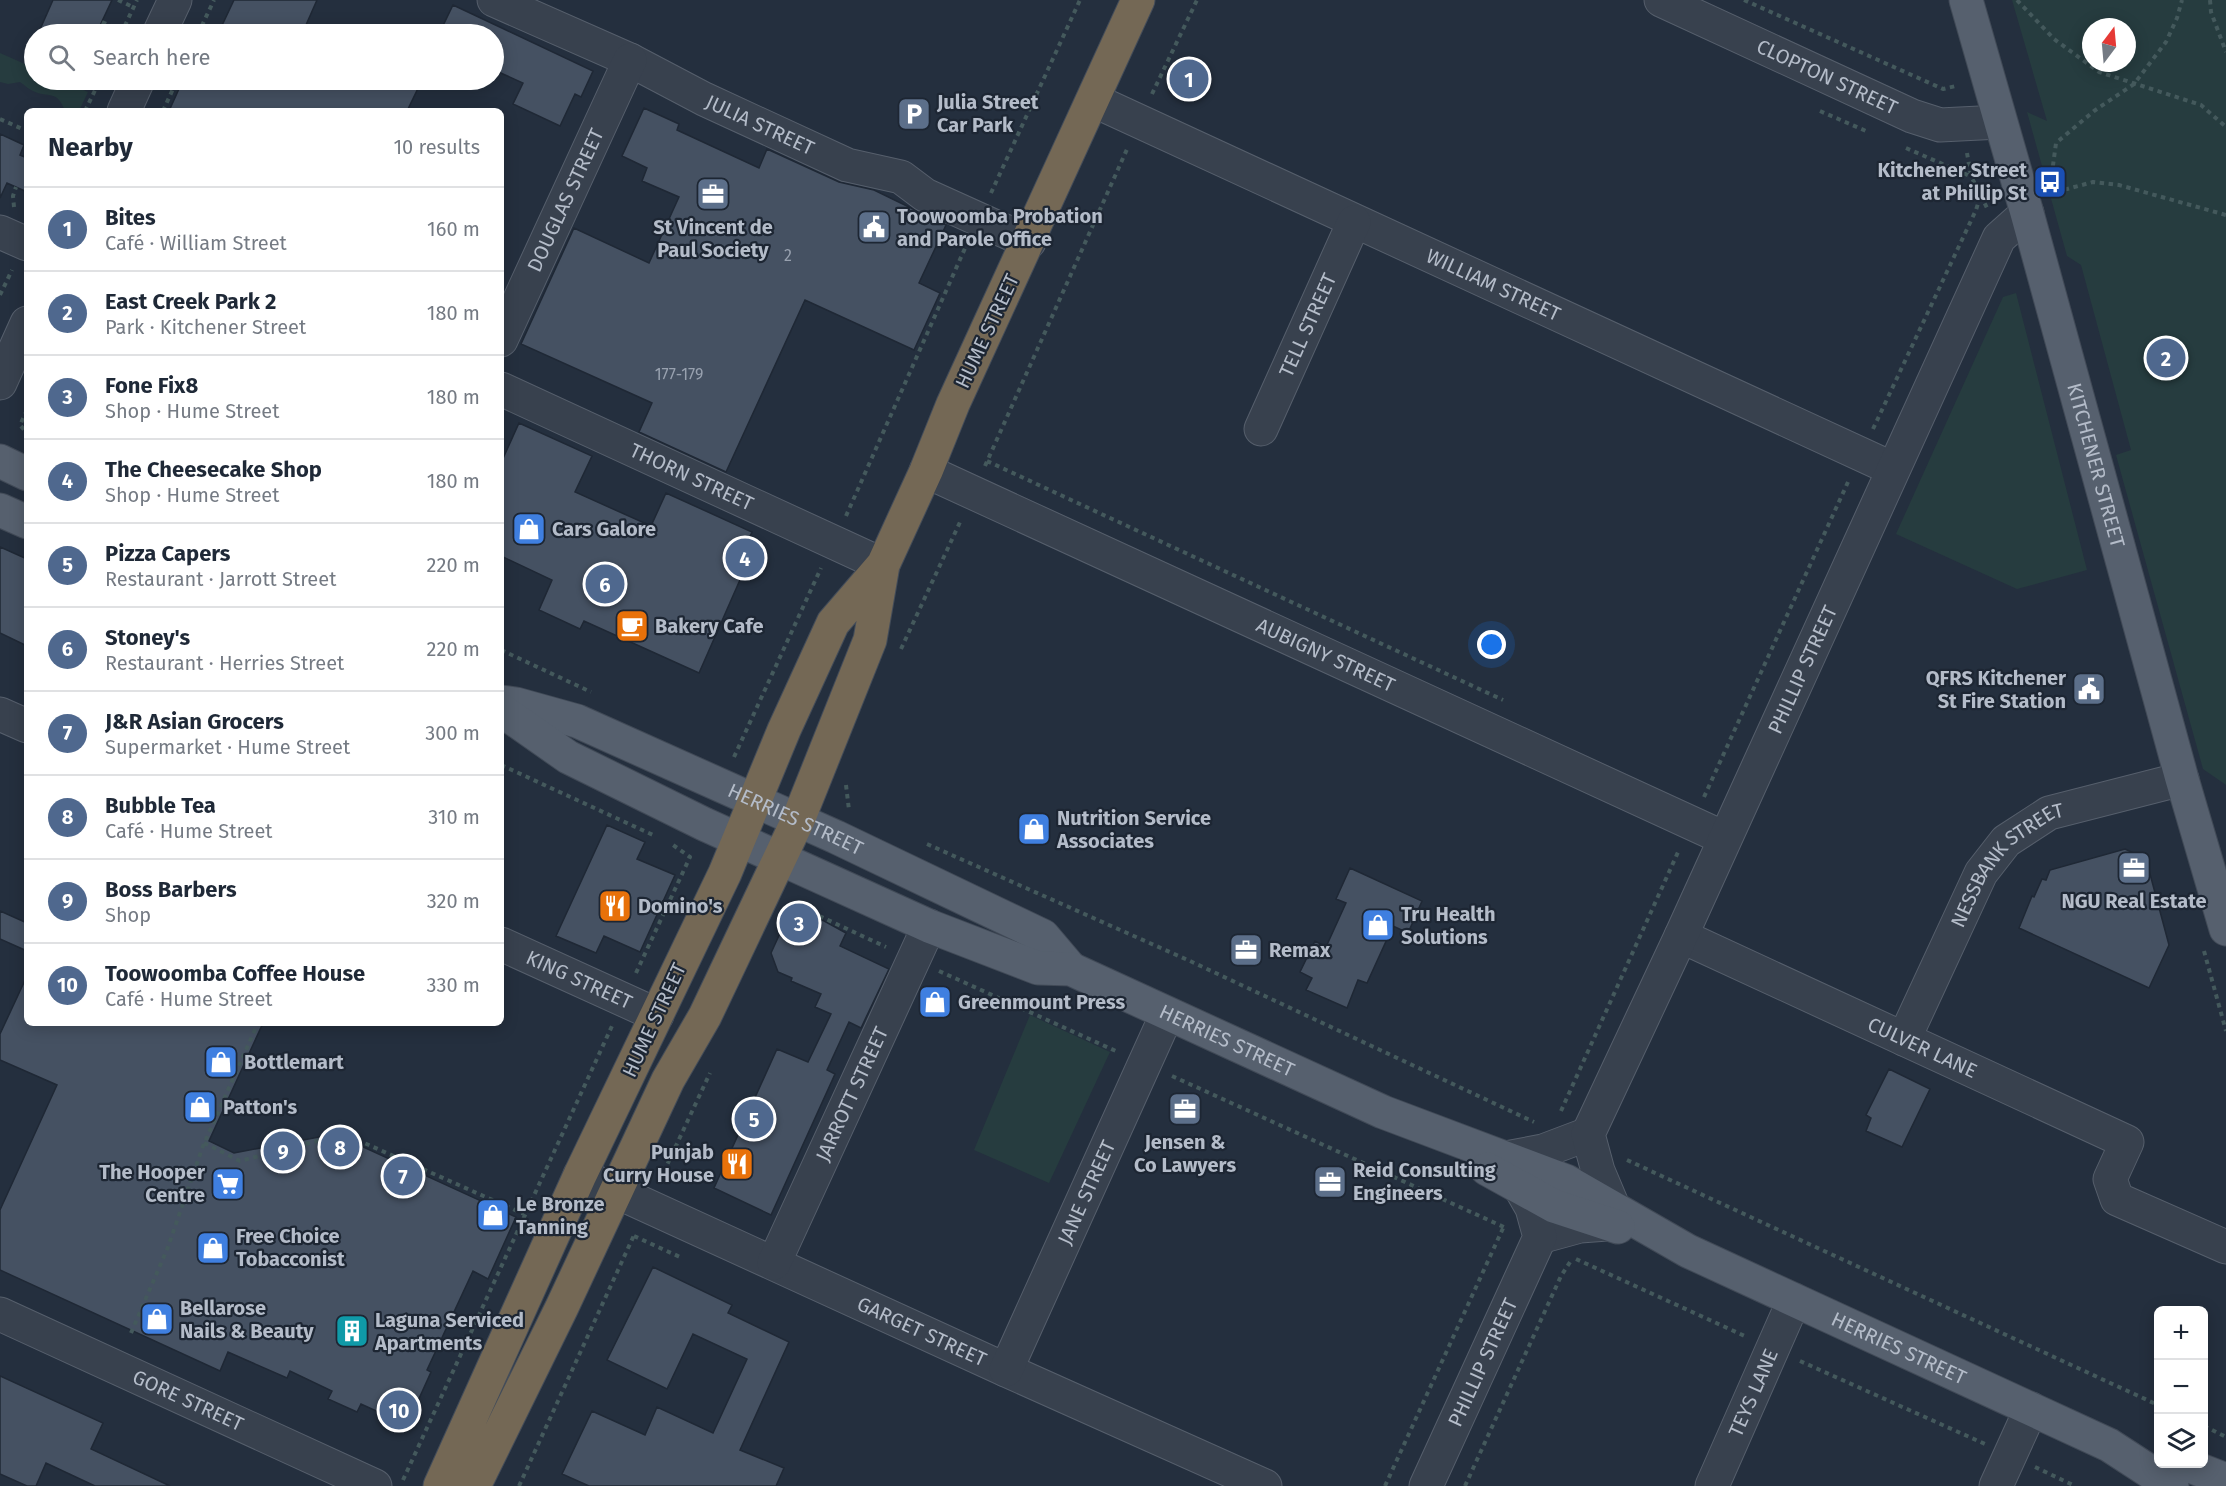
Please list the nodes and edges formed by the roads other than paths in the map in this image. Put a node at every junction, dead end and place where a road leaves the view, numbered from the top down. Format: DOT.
graph roads {
  1 [pos="175,0"];
  2 [pos="494,0"];
  3 [pos="1138,0"];
  4 [pos="1661,0"];
  5 [pos="1966,0"];
  6 [pos="164,24"];
  7 [pos="630,60"];
  8 [pos="133,90"];
  9 [pos="1093,100"];
  10 [pos="125,108"];
  11 [pos="2000,122"];
  12 [pos="2038,204"];
  13 [pos="1354,222"];
  14 [pos="0,232"];
  15 [pos="1029,242"];
  16 [pos="24,243"];
  17 [pos="24,330"];
  18 [pos="504,333"];
  19 [pos="0,383"];
  20 [pos="504,390"];
  21 [pos="1261,429"];
  22 [pos="0,461"];
  23 [pos="1893,469"];
  24 [pos="926,471"];
  25 [pos="24,473"];
  26 [pos="0,510"];
  27 [pos="24,521"];
  28 [pos="883,565"];
  29 [pos="504,702"];
  30 [pos="504,712"];
  31 [pos="0,714"];
  32 [pos="24,725"];
  33 [pos="2182,779"];
  34 [pos="755,801"];
  35 [pos="798,820"];
  36 [pos="1724,838"];
  37 [pos="739,839"];
  38 [pos="781,858"];
  39 [pos="929,926"];
  40 [pos="2226,929"];
  41 [pos="1681,936"];
  42 [pos="504,945"];
  43 [pos="1071,969"];
  44 [pos="1167,1014"];
  45 [pos="657,1016"];
  46 [pos="1905,1039"];
  47 [pos="1383,1112"];
  48 [pos="1587,1134"];
  49 [pos="1506,1158"];
  50 [pos="580,1175"];
  51 [pos="1520,1188"];
  52 [pos="617,1192"];
  53 [pos="1611,1216"];
  54 [pos="1538,1239"];
  55 [pos="2226,1247"];
  56 [pos="774,1263"];
  57 [pos="1794,1300"];
  58 [pos="0,1314"];
  59 [pos="1006,1370"];
  60 [pos="2031,1409"];
  61 [pos="2109,1445"];
  62 [pos="2154,1455"];
  63 [pos="2195,1468"];
  64 [pos="2226,1480"];
  65 [pos="375,1486"];
  66 [pos="440,1486"];
  67 [pos="474,1486"];
  68 [pos="1265,1486"];
  69 [pos="1426,1486"];
  70 [pos="1712,1486"];
  71 [pos="1996,1486"];
  72 [pos="2172,1486"];
  1 -- 6 [label="street"];
  2 -- 7 [label="street, JULIA STREET"];
  3 -- 9 [label="highway, HUME STREET"];
  4 -- 11 [label="street, CLOPTON STREET"];
  5 -- 11 [label="main road, KITCHENER STREET"];
  7 -- 15 [label="street, JULIA STREET"];
  7 -- 18 [label="street, DOUGLAS STREET"];
  8 -- 10 [label="street"];
  9 -- 13 [label="street, WILLIAM STREET"];
  9 -- 15 [label="highway, HUME STREET"];
  11 -- 12 [label="main road, KITCHENER STREET"];
  12 -- 23 [label="street, PHILLIP STREET"];
  12 -- 33 [label="main road, KITCHENER STREET"];
  13 -- 21 [label="street, TELL STREET"];
  13 -- 23 [label="street, WILLIAM STREET"];
  14 -- 16 [label="street"];
  15 -- 24 [label="highway, HUME STREET"];
  17 -- 19 [label="street"];
  20 -- 28 [label="street, THORN STREET"];
  22 -- 25 [label="main road"];
  23 -- 36 [label="street, PHILLIP STREET"];
  24 -- 28 [label="highway, HUME STREET"];
  24 -- 36 [label="street, AUBIGNY STREET"];
  26 -- 27 [label="main road"];
  28 -- 34 [label="highway, HUME STREET"];
  28 -- 35 [label="highway, HUME STREET"];
  29 -- 34 [label="main road, HERRIES STREET"];
  30 -- 37 [label="main road, HERRIES STREET"];
  31 -- 32 [label="street"];
  33 -- 40 [label="main road, KITCHENER STREET"];
  33 -- 46 [label="street, NESSBANK STREET"];
  34 -- 35 [label="main road, HERRIES STREET"];
  34 -- 37 [label="highway, HUME STREET"];
  35 -- 38 [label="highway, HUME STREET"];
  35 -- 43 [label="main road, HERRIES STREET"];
  36 -- 41 [label="street, PHILLIP STREET"];
  37 -- 38 [label="main road, HERRIES STREET"];
  37 -- 45 [label="highway, HUME STREET"];
  38 -- 39 [label="main road, HERRIES STREET"];
  38 -- 52 [label="highway, HUME STREET"];
  39 -- 43 [label="main road, HERRIES STREET"];
  39 -- 56 [label="street, JARROTT STREET"];
  41 -- 46 [label="street, CULVER LANE"];
  41 -- 48 [label="street, PHILLIP STREET"];
  42 -- 45 [label="street, KING STREET"];
  43 -- 44 [label="main road, HERRIES STREET"];
  44 -- 47 [label="main road, HERRIES STREET"];
  44 -- 59 [label="street, JANE STREET"];
  45 -- 50 [label="highway, HUME STREET"];
  46 -- 55 [label="street, CULVER LANE"];
  47 -- 49 [label="main road, HERRIES STREET"];
  47 -- 51 [label="main road, HERRIES STREET"];
  48 -- 49 [label="street"];
  48 -- 53 [label="street"];
  49 -- 53 [label="main road, HERRIES STREET"];
  50 -- 52 [label="street, GARGET STREET"];
  50 -- 66 [label="highway, HUME STREET"];
  51 -- 53 [label="main road, HERRIES STREET"];
  51 -- 54 [label="street"];
  52 -- 56 [label="street, GARGET STREET"];
  52 -- 67 [label="highway, HUME STREET"];
  53 -- 54 [label="street"];
  53 -- 57 [label="main road, HERRIES STREET"];
  54 -- 69 [label="street, PHILLIP STREET"];
  56 -- 59 [label="street, GARGET STREET"];
  57 -- 60 [label="main road, HERRIES STREET"];
  57 -- 70 [label="street, TEYS LANE"];
  58 -- 65 [label="street, GORE STREET"];
  59 -- 68 [label="street, GARGET STREET"];
  60 -- 61 [label="main road, HERRIES STREET"];
  60 -- 71 [label="street"];
  61 -- 62 [label="main road, HERRIES STREET"];
  61 -- 72 [label="main road, HERRIES STREET"];
  63 -- 64 [label="main road"];
}
